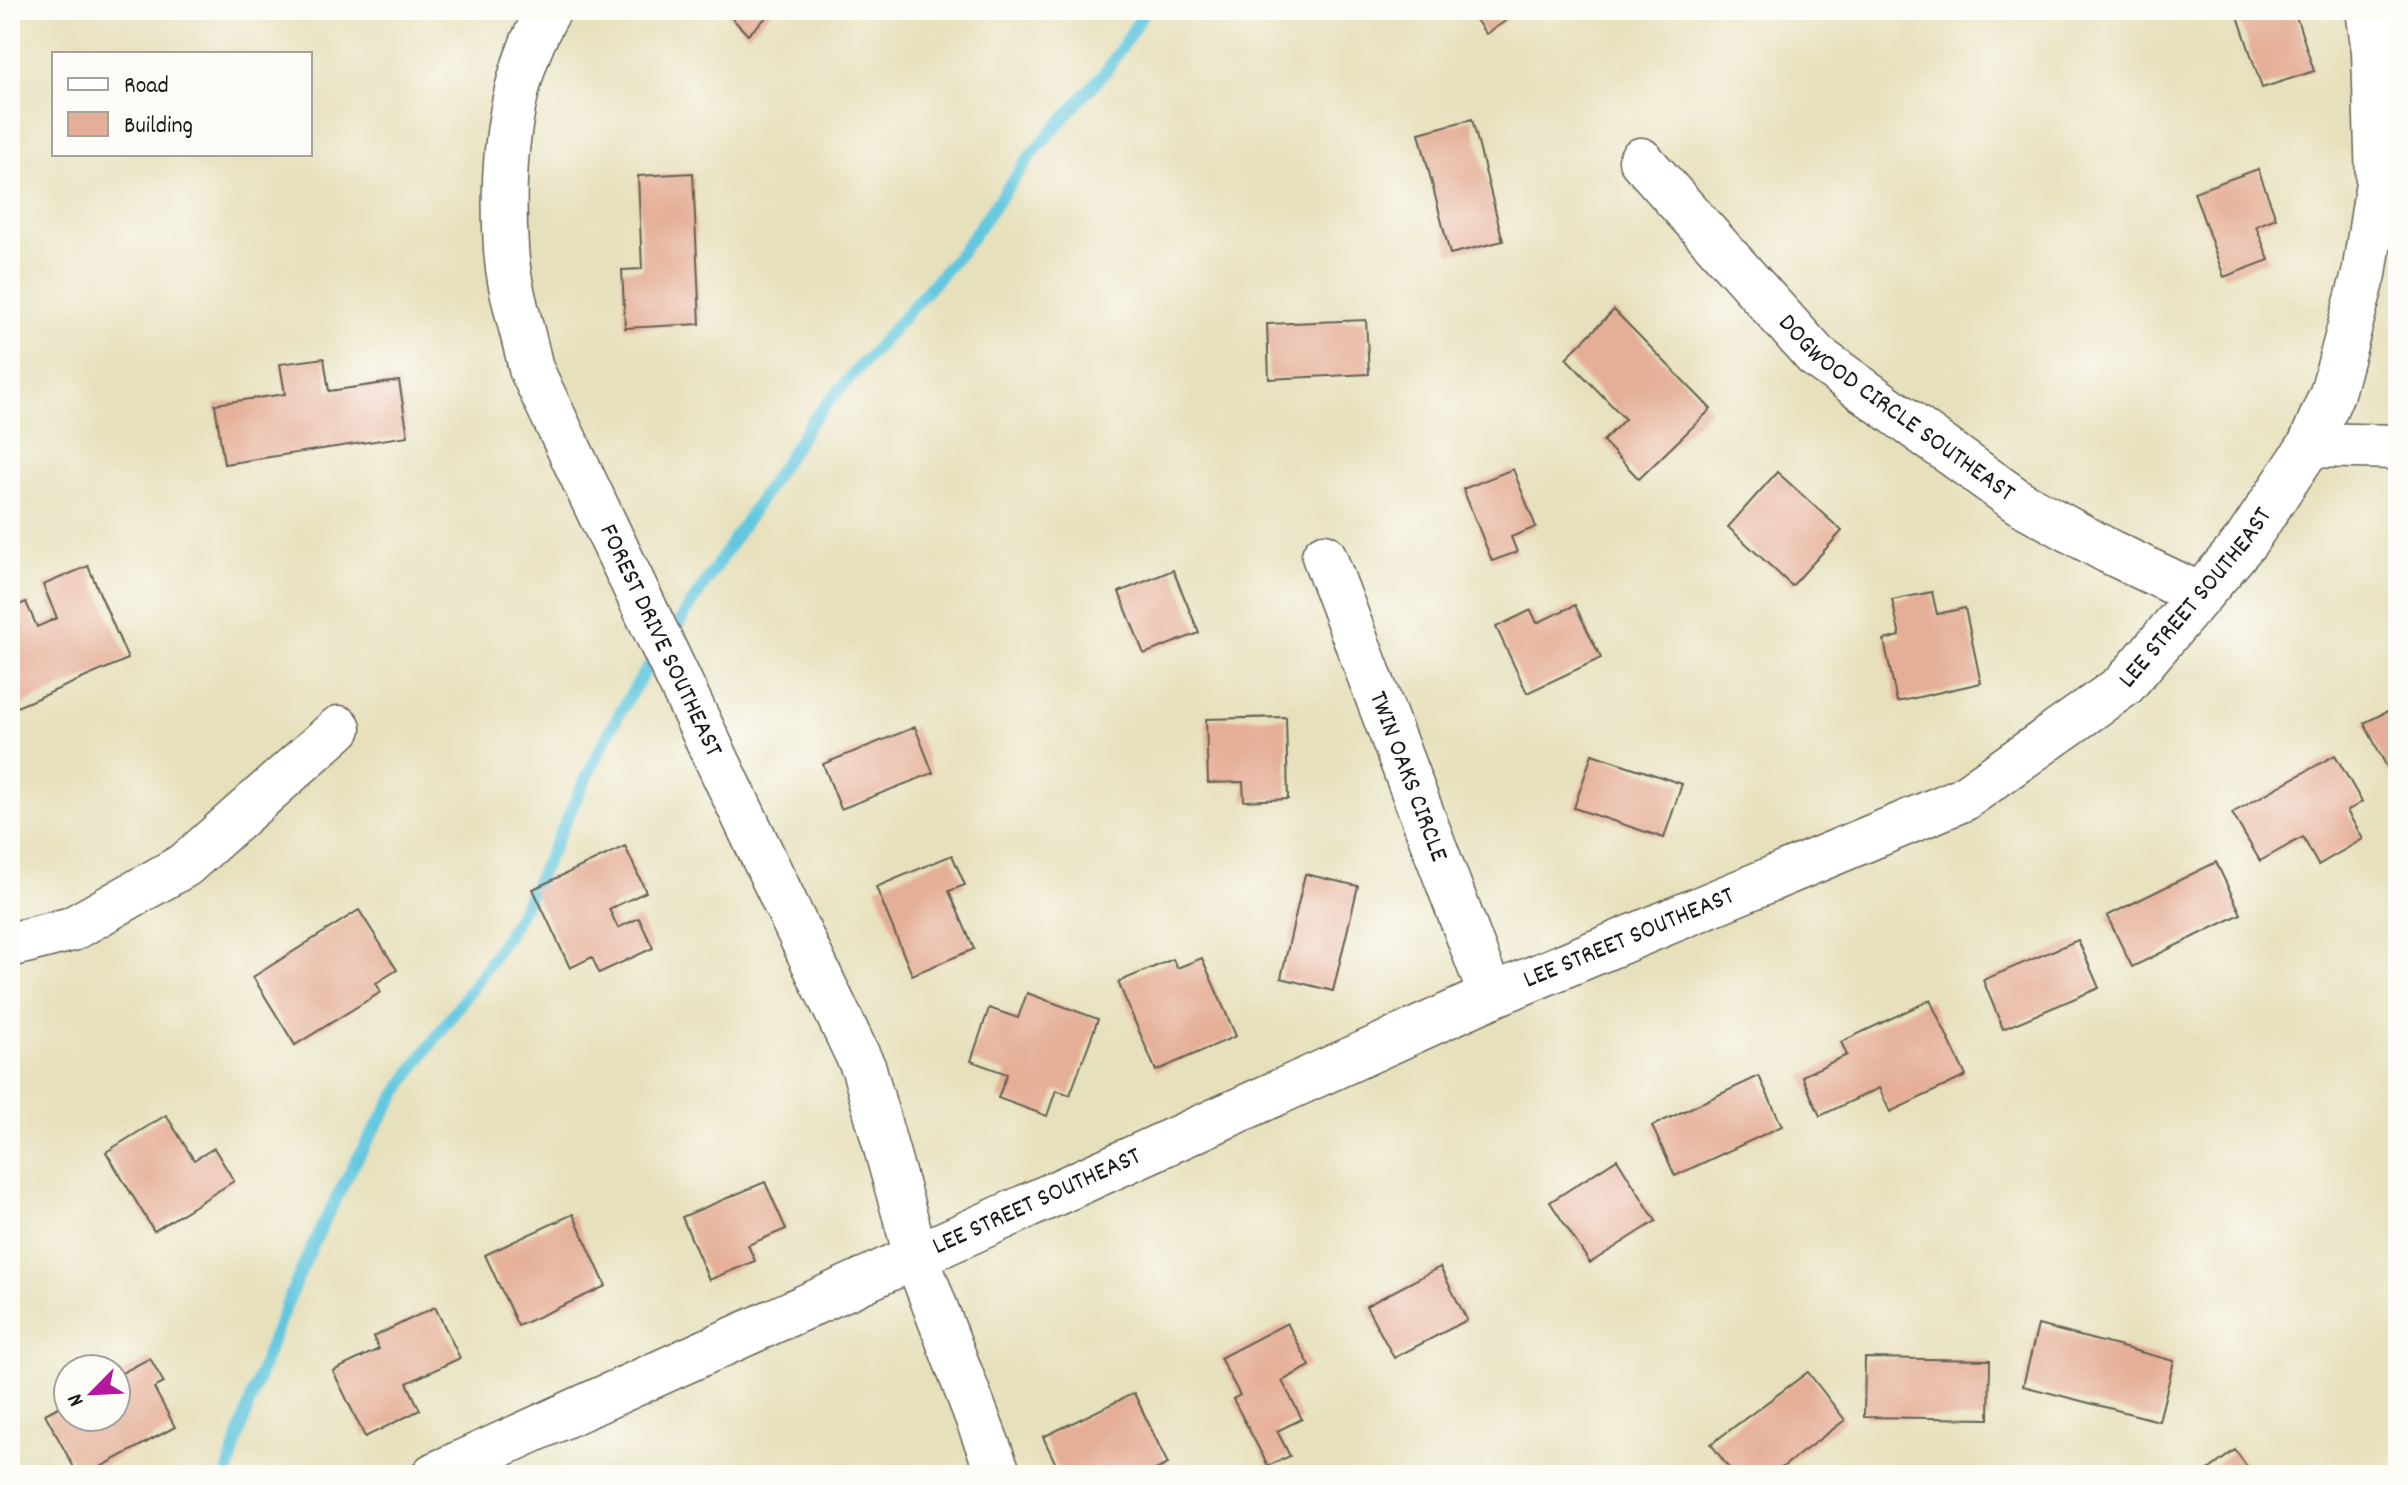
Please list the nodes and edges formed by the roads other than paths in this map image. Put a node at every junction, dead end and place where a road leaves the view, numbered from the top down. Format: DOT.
graph roads {
  1 [pos="549,10"];
  2 [pos="2368,10"];
  3 [pos="1641,160"];
  4 [pos="2310,445"];
  5 [pos="2398,447"];
  6 [pos="1324,556"];
  7 [pos="2200,595"];
  8 [pos="339,728"];
  9 [pos="10,945"];
  10 [pos="1491,996"];
  11 [pos="917,1259"];
  12 [pos="434,1475"];
  13 [pos="999,1475"];
  1 -- 11 [label="street, FOREST DRIVE SOUTHEAST"];
  2 -- 4 [label="street, LEE STREET SOUTHEAST"];
  3 -- 7 [label="street, DOGWOOD CIRCLE SOUTHEAST"];
  4 -- 5 [label="street"];
  4 -- 7 [label="street, LEE STREET SOUTHEAST"];
  6 -- 10 [label="street, TWIN OAKS CIRCLE"];
  7 -- 10 [label="street, LEE STREET SOUTHEAST"];
  8 -- 9 [label="street"];
  10 -- 11 [label="street, LEE STREET SOUTHEAST"];
  11 -- 12 [label="street, LEE STREET SOUTHEAST"];
  11 -- 13 [label="street, FOREST DRIVE SOUTHEAST"];
}
